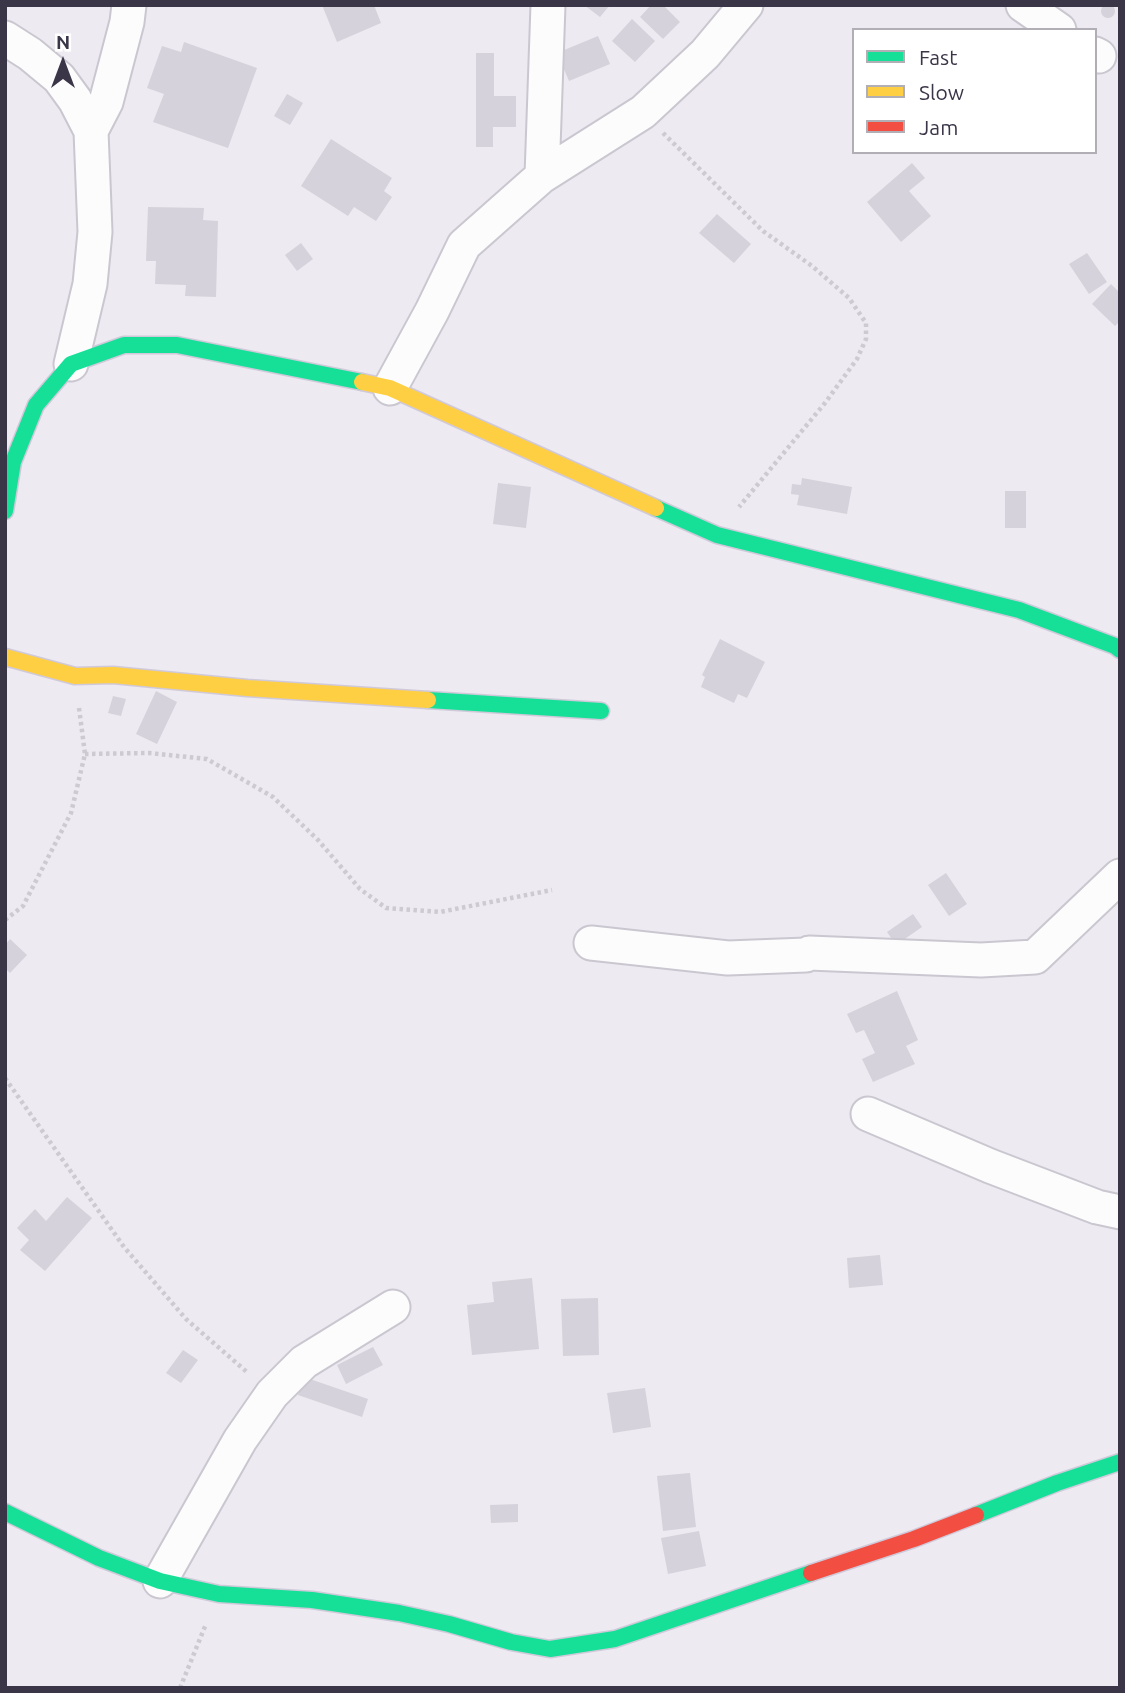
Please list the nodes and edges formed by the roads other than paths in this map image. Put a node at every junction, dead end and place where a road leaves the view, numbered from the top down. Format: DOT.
graph roads {
  1 [pos="129,5"];
  2 [pos="548,5"];
  3 [pos="746,5"];
  4 [pos="1023,5"];
  5 [pos="1056,28"];
  6 [pos="5,38"];
  7 [pos="91,131"];
  8 [pos="542,176"];
  9 [pos="71,364"];
  10 [pos="390,388"];
  11 [pos="8,473"];
  12 [pos="5,511"];
  13 [pos="1120,650"];
  14 [pos="5,657"];
  15 [pos="601,711"];
  16 [pos="1120,876"];
  17 [pos="590,943"];
  18 [pos="868,1114"];
  19 [pos="1120,1212"];
  20 [pos="393,1307"];
  21 [pos="1120,1462"];
  22 [pos="5,1512"];
  23 [pos="160,1581"];
  1 -- 7 [label="street"];
  2 -- 8 [label="street"];
  3 -- 8 [label="street"];
  4 -- 5 [label="street"];
  6 -- 7 [label="street"];
  7 -- 9 [label="street"];
  8 -- 10 [label="street"];
  9 -- 10 [label="street"];
  9 -- 11 [label="street"];
  10 -- 13 [label="street"];
  11 -- 12 [label="street"];
  14 -- 15 [label="street"];
  16 -- 17 [label="street"];
  18 -- 19 [label="street"];
  20 -- 23 [label="street"];
  21 -- 23 [label="street"];
  22 -- 23 [label="street"];
}
